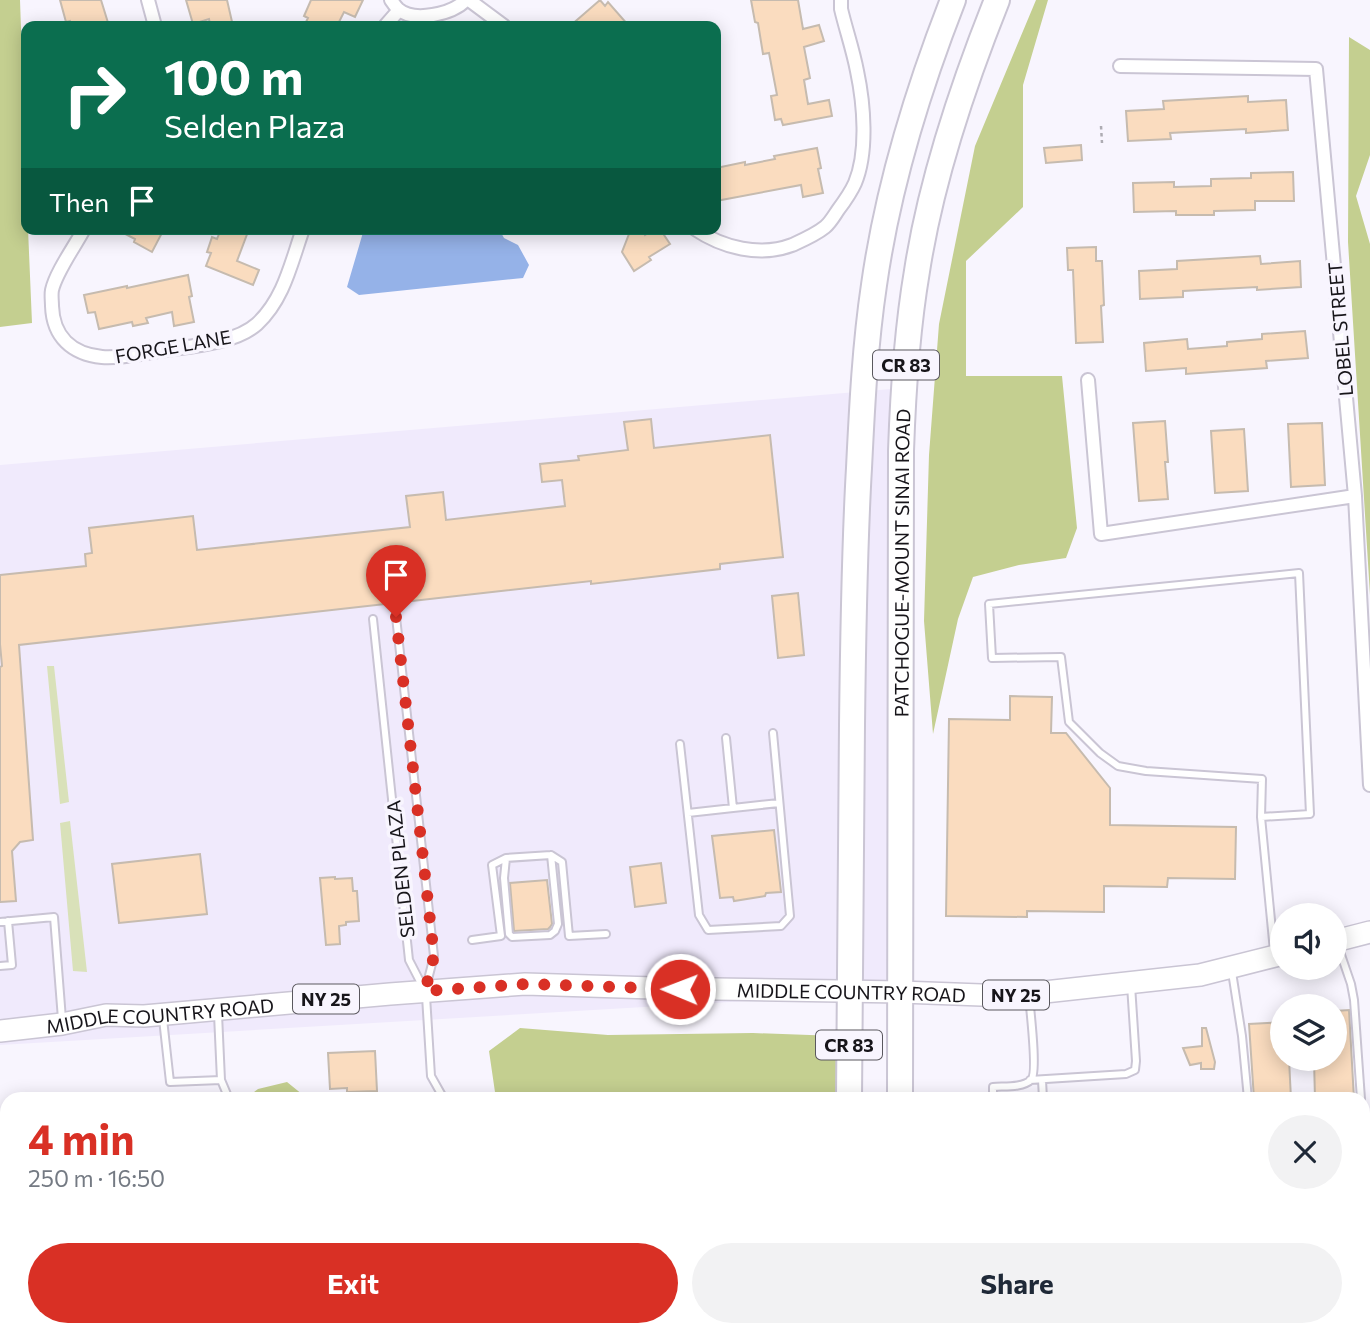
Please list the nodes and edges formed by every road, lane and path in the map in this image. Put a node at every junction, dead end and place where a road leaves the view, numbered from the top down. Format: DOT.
graph roads {
  1 [pos="148,0"];
  2 [pos="467,0"];
  3 [pos="841,0"];
  4 [pos="953,0"];
  5 [pos="997,0"];
  6 [pos="395,5"];
  7 [pos="154,21"];
  8 [pos="387,21"];
  9 [pos="498,21"];
  10 [pos="1120,66"];
  11 [pos="1101,126"];
  12 [pos="1102,142"];
  13 [pos="81,235"];
  14 [pos="301,235"];
  15 [pos="704,235"];
  16 [pos="1088,380"];
  17 [pos="1355,496"];
  18 [pos="396,617"];
  19 [pos="373,619"];
  20 [pos="773,733"];
  21 [pos="726,738"];
  22 [pos="680,744"];
  23 [pos="1370,785"];
  24 [pos="779,803"];
  25 [pos="733,808"];
  26 [pos="688,813"];
  27 [pos="1261,817"];
  28 [pos="551,855"];
  29 [pos="506,858"];
  30 [pos="1272,903"];
  31 [pos="4,922"];
  32 [pos="1370,932"];
  33 [pos="606,934"];
  34 [pos="1347,938"];
  35 [pos="472,940"];
  36 [pos="1270,957"];
  37 [pos="0,966"];
  38 [pos="1231,967"];
  39 [pos="1347,973"];
  40 [pos="1131,983"];
  41 [pos="425,991"];
  42 [pos="849,991"];
  43 [pos="901,992"];
  44 [pos="1029,994"];
  45 [pos="218,1009"];
  46 [pos="163,1014"];
  47 [pos="62,1024"];
  48 [pos="0,1031"];
  49 [pos="221,1080"];
  50 [pos="1030,1080"];
  51 [pos="1042,1080"];
  52 [pos="226,1092"];
  53 [pos="440,1092"];
  54 [pos="849,1092"];
  55 [pos="900,1092"];
  56 [pos="993,1092"];
  57 [pos="1043,1092"];
  58 [pos="1247,1092"];
  59 [pos="1361,1092"];
  1 -- 7 [label="street"];
  2 -- 6 [label="street"];
  2 -- 9 [label="street"];
  3 -- 15 [label="street"];
  4 -- 42 [label="highway, CR 83"];
  5 -- 43 [label="highway, PATCHOGUE-MOUNT SINAI ROAD / CR 83"];
  6 -- 8 [label="street"];
  10 -- 17 [label="street, LOBEL STREET"];
  11 -- 12 [label="path"];
  13 -- 14 [label="street, FORGE LANE"];
  16 -- 17 [label="street"];
  17 -- 23 [label="street, LOBEL STREET"];
  18 -- 41 [label="lane, SELDEN PLAZA"];
  19 -- 41 [label="lane, SELDEN PLAZA"];
  20 -- 24 [label="lane"];
  21 -- 25 [label="lane"];
  22 -- 26 [label="lane"];
  24 -- 25 [label="lane"];
  24 -- 26 [label="lane"];
  25 -- 26 [label="lane"];
  27 -- 27 [label="lane"];
  27 -- 30 [label="lane"];
  28 -- 29 [label="lane"];
  28 -- 29 [label="lane"];
  28 -- 33 [label="lane"];
  29 -- 35 [label="lane"];
  31 -- 37 [label="lane"];
  31 -- 47 [label="lane"];
  32 -- 34 [label="main road"];
  36 -- 38 [label="main road, MIDDLE COUNTRY ROAD / NY 25"];
  38 -- 40 [label="main road, MIDDLE COUNTRY ROAD / NY 25"];
  38 -- 58 [label="lane"];
  39 -- 59 [label="lane"];
  40 -- 44 [label="main road, MIDDLE COUNTRY ROAD / NY 25"];
  40 -- 51 [label="lane"];
  41 -- 42 [label="main road, MIDDLE COUNTRY ROAD / NY 25"];
  41 -- 45 [label="main road, MIDDLE COUNTRY ROAD / NY 25"];
  41 -- 53 [label="lane"];
  42 -- 43 [label="main road, MIDDLE COUNTRY ROAD / NY 25"];
  42 -- 54 [label="highway, CR 83"];
  43 -- 44 [label="main road, MIDDLE COUNTRY ROAD / NY 25"];
  43 -- 55 [label="highway, PATCHOGUE-MOUNT SINAI ROAD / CR 83"];
  44 -- 50 [label="lane"];
  45 -- 46 [label="main road, MIDDLE COUNTRY ROAD / NY 25"];
  45 -- 49 [label="lane"];
  46 -- 47 [label="main road, MIDDLE COUNTRY ROAD / NY 25"];
  46 -- 49 [label="lane"];
  47 -- 48 [label="main road, MIDDLE COUNTRY ROAD / NY 25"];
  49 -- 52 [label="lane"];
  50 -- 51 [label="lane"];
  50 -- 56 [label="lane"];
  51 -- 57 [label="lane"];
}
